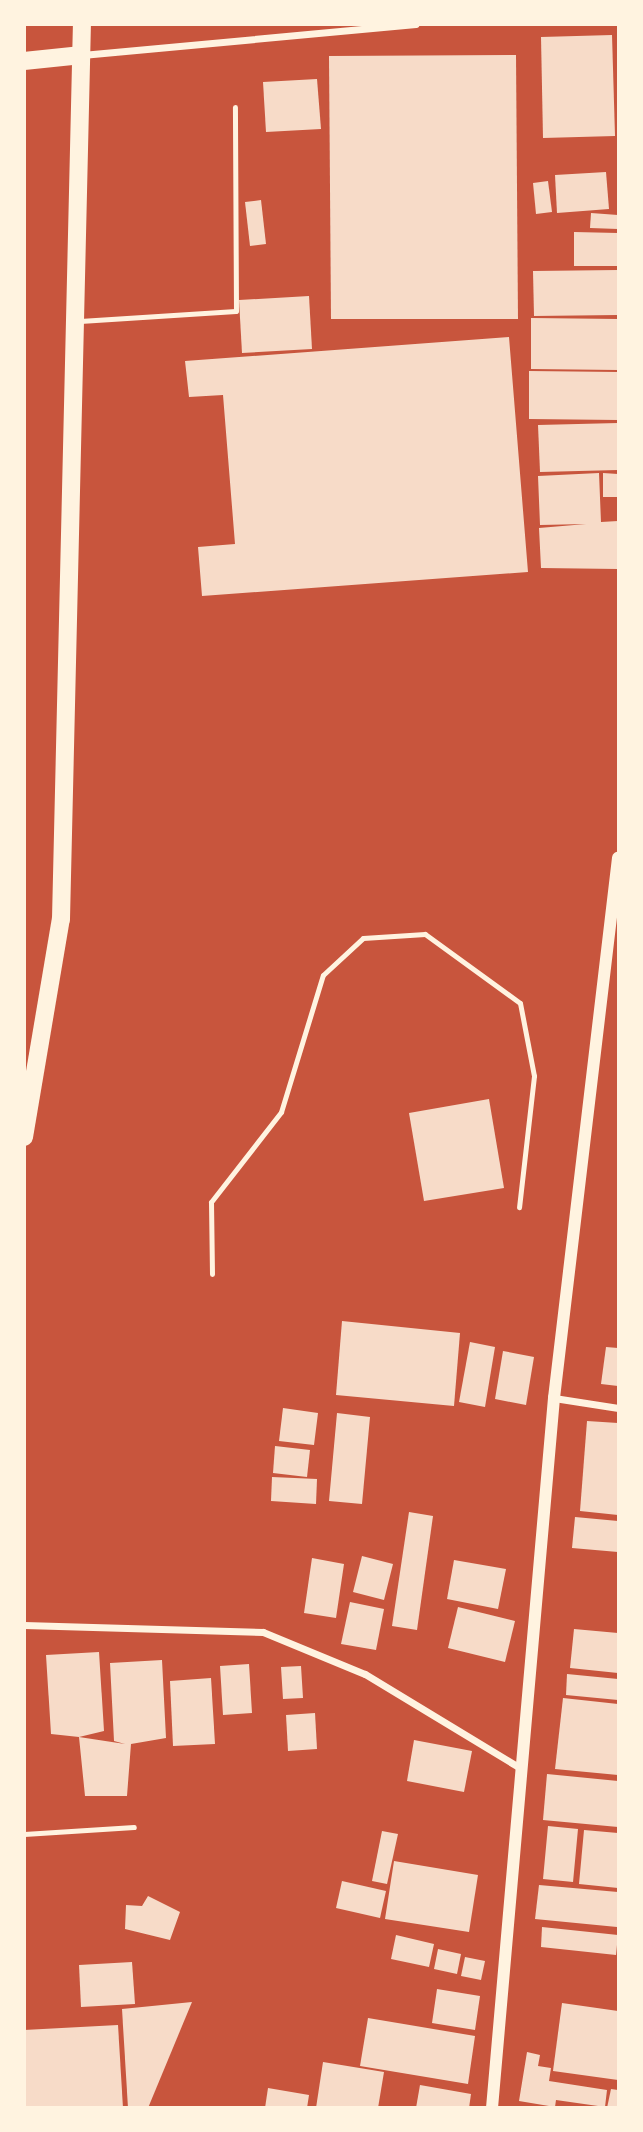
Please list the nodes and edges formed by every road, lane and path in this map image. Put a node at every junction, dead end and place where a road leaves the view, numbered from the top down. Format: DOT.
graph roads {
  1 [pos="82,24"];
  2 [pos="416,24"];
  3 [pos="82,55"];
  4 [pos="24,61"];
  5 [pos="235,107"];
  6 [pos="75,321"];
  7 [pos="618,858"];
  8 [pos="24,1137"];
  9 [pos="519,1206"];
  10 [pos="212,1274"];
  11 [pos="554,1398"];
  12 [pos="618,1408"];
  13 [pos="24,1625"];
  14 [pos="520,1768"];
  15 [pos="134,1827"];
  16 [pos="24,1834"];
  17 [pos="492,2108"];
  1 -- 3 [label="main road"];
  2 -- 3 [label="street"];
  3 -- 4 [label="main road"];
  3 -- 6 [label="main road"];
  5 -- 6 [label="lane"];
  6 -- 8 [label="main road"];
  7 -- 11 [label="street"];
  9 -- 10 [label="lane"];
  11 -- 12 [label="street"];
  11 -- 14 [label="street"];
  13 -- 14 [label="street"];
  14 -- 17 [label="street"];
  15 -- 16 [label="lane"];
}
